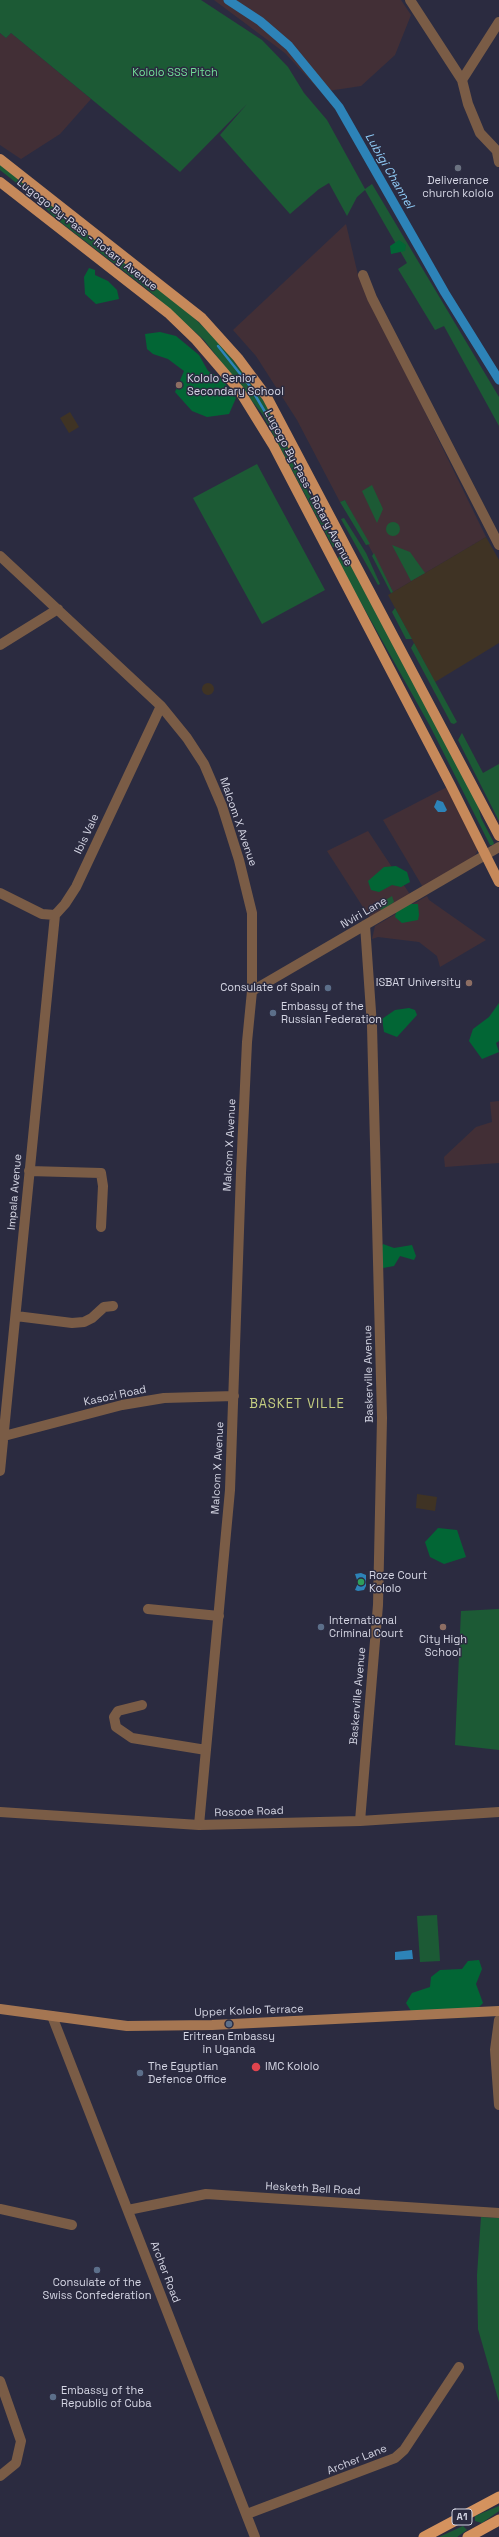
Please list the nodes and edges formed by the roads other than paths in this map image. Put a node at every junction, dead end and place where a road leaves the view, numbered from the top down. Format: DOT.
graph roads {
  1 [pos="410,0"];
  2 [pos="499,22"];
  3 [pos="462,80"];
  4 [pos="498,156"];
  5 [pos="0,159"];
  6 [pos="0,182"];
  7 [pos="363,275"];
  8 [pos="345,544"];
  9 [pos="499,545"];
  10 [pos="330,554"];
  11 [pos="0,556"];
  12 [pos="58,609"];
  13 [pos="0,645"];
  14 [pos="161,706"];
  15 [pos="499,836"];
  16 [pos="499,847"];
  17 [pos="487,855"];
  18 [pos="499,882"];
  19 [pos="0,893"];
  20 [pos="55,915"];
  21 [pos="365,926"];
  22 [pos="252,990"];
  23 [pos="29,1171"];
  24 [pos="101,1227"];
  25 [pos="113,1306"];
  26 [pos="16,1316"];
  27 [pos="234,1396"];
  28 [pos="4,1436"];
  29 [pos="1,1451"];
  30 [pos="0,1471"];
  31 [pos="148,1610"];
  32 [pos="219,1616"];
  33 [pos="142,1705"];
  34 [pos="206,1750"];
  35 [pos="0,1812"];
  36 [pos="499,1812"];
  37 [pos="360,1821"];
  38 [pos="199,1825"];
  39 [pos="0,2009"];
  40 [pos="499,2011"];
  41 [pos="52,2016"];
  42 [pos="499,2020"];
  43 [pos="499,2105"];
  44 [pos="0,2209"];
  45 [pos="128,2210"];
  46 [pos="499,2213"];
  47 [pos="72,2225"];
  48 [pos="459,2367"];
  49 [pos="0,2381"];
  50 [pos="0,2476"];
  51 [pos="499,2497"];
  52 [pos="246,2514"];
  53 [pos="465,2515"];
  54 [pos="499,2520"];
  55 [pos="472,2535"];
  56 [pos="256,2537"];
  57 [pos="425,2537"];
  1 -- 3 [label="street"];
  2 -- 3 [label="street"];
  3 -- 4 [label="street"];
  5 -- 8 [label="main road, Lugogo By-Pass - Rotary Avenue"];
  6 -- 10 [label="main road, Lugogo By-Pass - Rotary Avenue"];
  7 -- 9 [label="street"];
  8 -- 10 [label="main road"];
  8 -- 15 [label="main road, Lugogo By-Pass - Rotary Avenue"];
  10 -- 17 [label="main road, Lugogo By-Pass - Rotary Avenue"];
  11 -- 12 [label="street, Malcom X Avenue"];
  12 -- 13 [label="street"];
  12 -- 14 [label="street, Malcom X Avenue"];
  14 -- 20 [label="street, Ibis Vale"];
  14 -- 22 [label="street, Malcom X Avenue"];
  16 -- 17 [label="street, Nviri Lane"];
  17 -- 18 [label="main road, Lugogo By-Pass - Rotary Avenue"];
  17 -- 21 [label="street, Nviri Lane"];
  19 -- 20 [label="street"];
  20 -- 23 [label="street, Impala Avenue"];
  21 -- 22 [label="street, Nviri Lane"];
  21 -- 37 [label="street, Baskerville Avenue"];
  22 -- 27 [label="street, Malcom X Avenue"];
  23 -- 24 [label="street"];
  23 -- 26 [label="street, Impala Avenue"];
  25 -- 26 [label="street"];
  26 -- 28 [label="street, Impala Avenue"];
  27 -- 28 [label="street, Kasozi Road"];
  27 -- 32 [label="street, Malcom X Avenue"];
  28 -- 29 [label="street, Impala Avenue"];
  29 -- 30 [label="street, Impala Avenue"];
  31 -- 32 [label="street"];
  32 -- 34 [label="street, Malcom X Avenue"];
  33 -- 34 [label="street"];
  34 -- 38 [label="street, Malcom X Avenue"];
  35 -- 38 [label="street, Roscoe Road"];
  36 -- 37 [label="street, Roscoe Road"];
  37 -- 38 [label="street, Roscoe Road"];
  39 -- 41 [label="main road, Upper Kololo Terrace"];
  40 -- 41 [label="main road, Upper Kololo Terrace"];
  41 -- 45 [label="street, Archer Road"];
  42 -- 43 [label="street"];
  44 -- 47 [label="street"];
  45 -- 46 [label="street, Hesketh Bell Road"];
  45 -- 52 [label="street, Archer Road"];
  48 -- 52 [label="street, Archer Lane"];
  49 -- 50 [label="street"];
  51 -- 53 [label="highway, A1"];
  52 -- 56 [label="street, Archer Road"];
  53 -- 55 [label="highway"];
  53 -- 57 [label="highway, A1"];
  54 -- 55 [label="highway, A1"];
}
